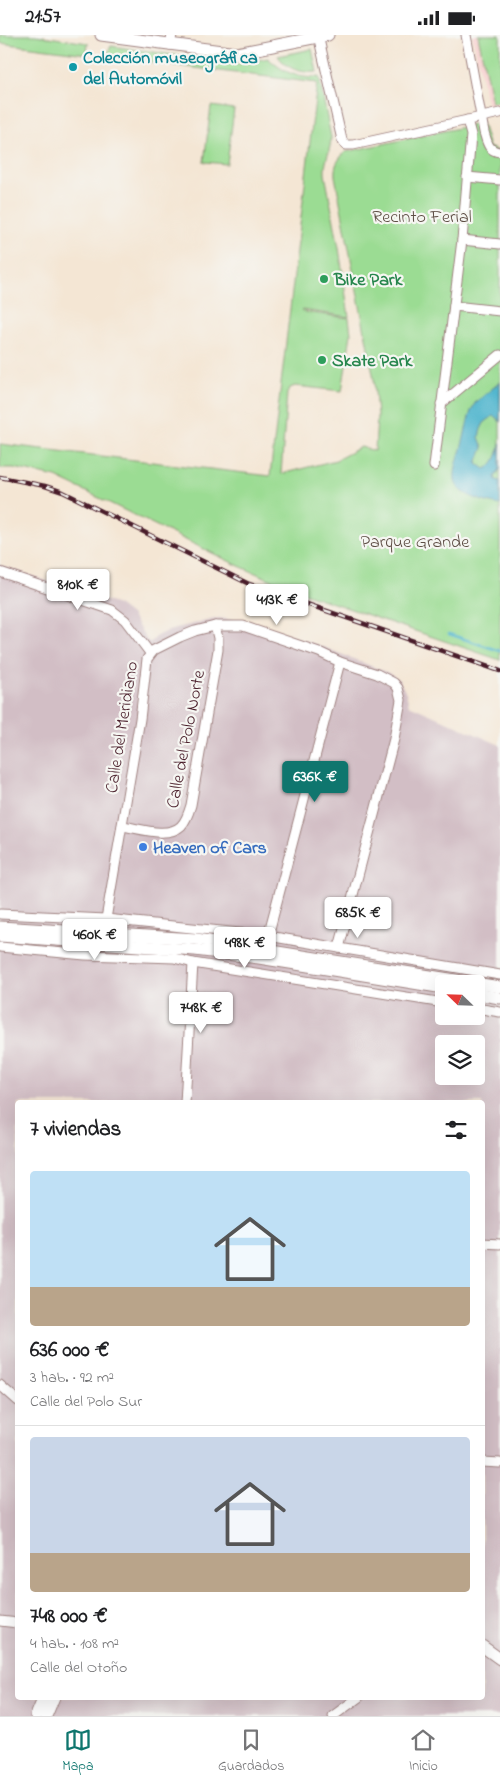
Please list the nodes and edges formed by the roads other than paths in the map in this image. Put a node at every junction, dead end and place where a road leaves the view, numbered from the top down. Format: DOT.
graph roads {
  1 [pos="101,35"];
  2 [pos="466,35"];
  3 [pos="321,36"];
  4 [pos="171,40"];
  5 [pos="500,113"];
  6 [pos="481,117"];
  7 [pos="467,120"];
  8 [pos="500,152"];
  9 [pos="468,177"];
  10 [pos="500,180"];
  11 [pos="462,240"];
  12 [pos="500,244"];
  13 [pos="454,306"];
  14 [pos="500,311"];
  15 [pos="500,355"];
  16 [pos="441,404"];
  17 [pos="434,466"];
  18 [pos="0,572"];
  19 [pos="215,626"];
  20 [pos="150,653"];
  21 [pos="340,662"];
  22 [pos="122,826"];
  23 [pos="0,914"];
  24 [pos="106,919"];
  25 [pos="0,927"];
  26 [pos="24,933"];
  27 [pos="0,936"];
  28 [pos="268,936"];
  29 [pos="48,939"];
  30 [pos="0,947"];
  31 [pos="339,947"];
  32 [pos="148,957"];
  33 [pos="194,963"];
  34 [pos="500,975"];
  35 [pos="435,986"];
  36 [pos="500,987"];
  37 [pos="485,996"];
  38 [pos="500,998"];
  39 [pos="435,1002"];
  40 [pos="485,1010"];
  41 [pos="500,1012"];
  42 [pos="185,1100"];
  43 [pos="485,1243"];
  44 [pos="500,1244"];
  45 [pos="0,1385"];
  46 [pos="15,1398"];
  47 [pos="485,1462"];
  48 [pos="500,1463"];
  49 [pos="0,1621"];
  50 [pos="15,1623"];
  51 [pos="485,1648"];
  52 [pos="500,1659"];
  53 [pos="43,1700"];
  54 [pos="53,1700"];
  55 [pos="355,1700"];
  56 [pos="36,1716"];
  57 [pos="46,1716"];
  58 [pos="333,1716"];
  1 -- 4 [label="main road"];
  2 -- 6 [label="street"];
  3 -- 4 [label="main road"];
  3 -- 7 [label="street"];
  5 -- 6 [label="street"];
  6 -- 7 [label="street"];
  6 -- 8 [label="street"];
  7 -- 9 [label="street"];
  9 -- 10 [label="street"];
  9 -- 11 [label="street"];
  11 -- 12 [label="street"];
  11 -- 13 [label="street"];
  13 -- 14 [label="street"];
  13 -- 16 [label="street"];
  15 -- 16 [label="street"];
  16 -- 17 [label="street"];
  18 -- 20 [label="street"];
  19 -- 20 [label="street, Calle del Meridiano"];
  19 -- 21 [label="street, Calle del Meridiano"];
  19 -- 22 [label="street, Calle del Polo Norte"];
  20 -- 22 [label="street, Calle del Meridiano"];
  21 -- 28 [label="street"];
  21 -- 31 [label="street, Calle del Meridiano"];
  22 -- 24 [label="street, Calle del Meridiano"];
  23 -- 24 [label="street"];
  24 -- 28 [label="street"];
  25 -- 26 [label="main road"];
  26 -- 27 [label="main road"];
  26 -- 29 [label="main road"];
  26 -- 36 [label="main road"];
  28 -- 31 [label="street"];
  29 -- 32 [label="street"];
  29 -- 35 [label="main road"];
  30 -- 32 [label="street"];
  31 -- 34 [label="street"];
  32 -- 33 [label="street"];
  33 -- 39 [label="street"];
  33 -- 42 [label="street"];
  37 -- 38 [label="main road"];
  40 -- 41 [label="street"];
  43 -- 44 [label="street"];
  45 -- 46 [label="street"];
  47 -- 48 [label="street"];
  49 -- 50 [label="street"];
  51 -- 52 [label="main road"];
  53 -- 56 [label="main road"];
  54 -- 57 [label="main road"];
  55 -- 58 [label="street"];
}
